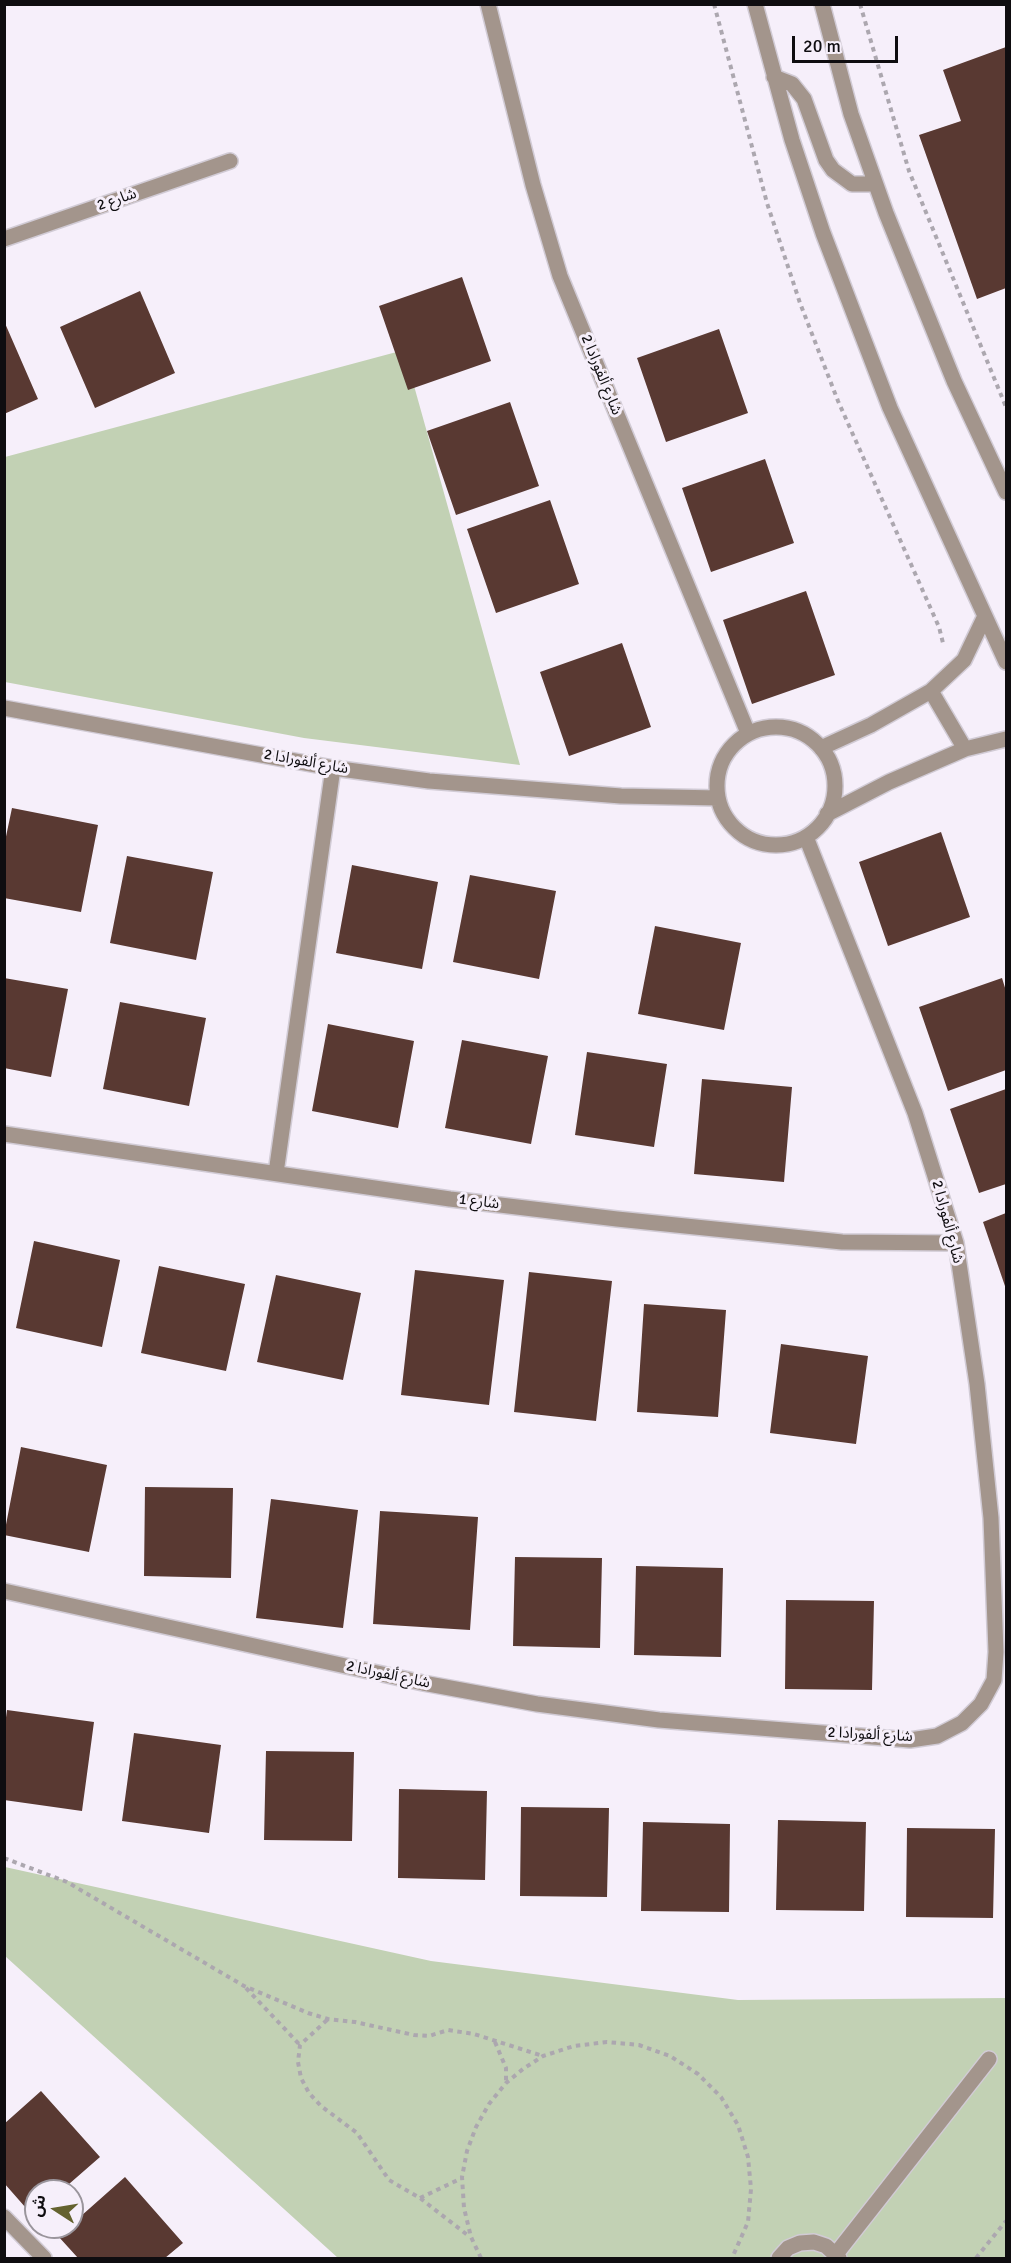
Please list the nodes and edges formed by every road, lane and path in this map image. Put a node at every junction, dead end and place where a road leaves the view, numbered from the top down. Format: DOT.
graph roads {
  1 [pos="488,4"];
  2 [pos="714,4"];
  3 [pos="755,4"];
  4 [pos="822,4"];
  5 [pos="860,4"];
  6 [pos="774,77"];
  7 [pos="230,161"];
  8 [pos="875,184"];
  9 [pos="4,239"];
  10 [pos="1006,406"];
  11 [pos="1006,492"];
  12 [pos="986,616"];
  13 [pos="1006,662"];
  14 [pos="949,676"];
  15 [pos="931,691"];
  16 [pos="4,708"];
  17 [pos="748,733"];
  18 [pos="1006,739"];
  19 [pos="821,748"];
  20 [pos="965,749"];
  21 [pos="333,768"];
  22 [pos="718,798"];
  23 [pos="827,814"];
  24 [pos="806,837"];
  25 [pos="4,1134"];
  26 [pos="276,1173"];
  27 [pos="956,1244"];
  28 [pos="4,1591"];
  29 [pos="4,1858"];
  30 [pos="243,1986"];
  31 [pos="328,2019"];
  32 [pos="495,2042"];
  33 [pos="300,2045"];
  34 [pos="543,2056"];
  35 [pos="989,2059"];
  36 [pos="506,2083"];
  37 [pos="462,2177"];
  38 [pos="420,2198"];
  39 [pos="4,2217"];
  40 [pos="1006,2221"];
  41 [pos="471,2237"];
  42 [pos="838,2256"];
  43 [pos="44,2259"];
  44 [pos="481,2259"];
  45 [pos="732,2259"];
  46 [pos="778,2259"];
  47 [pos="976,2259"];
  1 -- 17 [label="street, شارع ألفورادا 2"];
  2 -- 14 [label="path"];
  3 -- 6 [label="street"];
  4 -- 8 [label="street"];
  5 -- 10 [label="path"];
  6 -- 8 [label="street"];
  6 -- 12 [label="street"];
  7 -- 9 [label="street, شارع 2"];
  8 -- 11 [label="street"];
  12 -- 13 [label="street"];
  12 -- 14 [label="street"];
  14 -- 15 [label="street"];
  15 -- 19 [label="street"];
  15 -- 20 [label="street"];
  16 -- 21 [label="street, شارع ألفورادا 2"];
  17 -- 19 [label="street"];
  17 -- 22 [label="street"];
  18 -- 20 [label="street"];
  19 -- 23 [label="street"];
  20 -- 23 [label="street"];
  21 -- 22 [label="street, شارع ألفورادا 2"];
  21 -- 26 [label="street"];
  22 -- 24 [label="street"];
  23 -- 24 [label="street"];
  24 -- 27 [label="street, شارع ألفورادا 2"];
  25 -- 26 [label="street, شارع 1"];
  26 -- 27 [label="street, شارع 1"];
  27 -- 28 [label="street, شارع ألفورادا 2"];
  29 -- 30 [label="path"];
  30 -- 31 [label="path"];
  30 -- 33 [label="path"];
  31 -- 32 [label="path"];
  31 -- 33 [label="path"];
  32 -- 34 [label="path"];
  32 -- 36 [label="path"];
  33 -- 38 [label="path"];
  34 -- 36 [label="path"];
  34 -- 45 [label="path"];
  35 -- 42 [label="street"];
  36 -- 37 [label="path"];
  37 -- 38 [label="path"];
  37 -- 41 [label="path"];
  38 -- 41 [label="path"];
  39 -- 43 [label="street"];
  40 -- 47 [label="path"];
  41 -- 44 [label="path"];
  42 -- 46 [label="street"];
}
